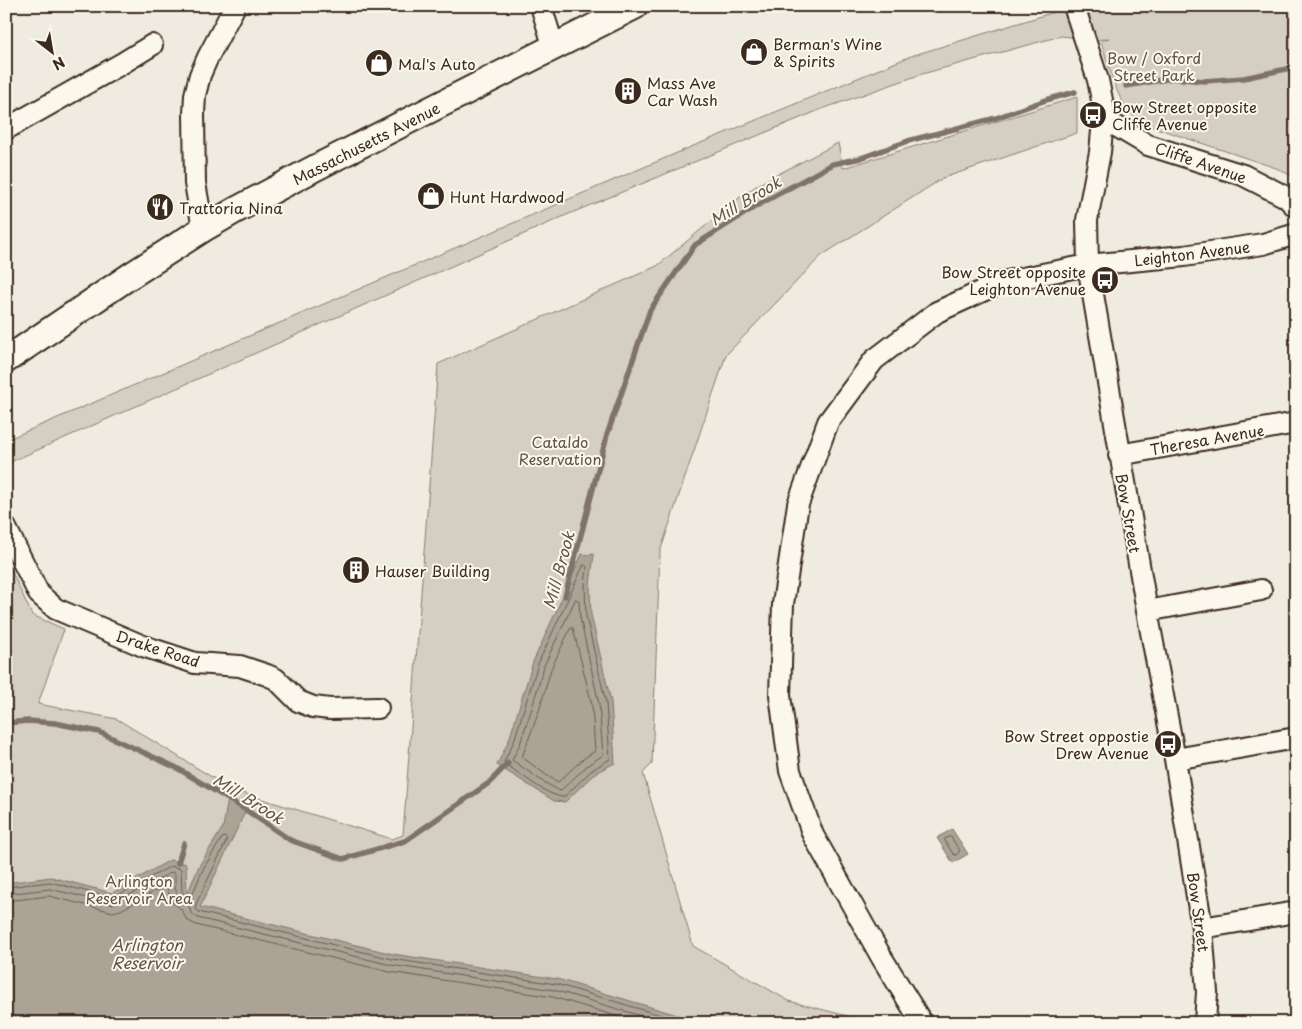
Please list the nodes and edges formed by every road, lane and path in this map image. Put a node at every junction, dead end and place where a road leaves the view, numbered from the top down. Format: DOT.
graph roads {
  1 [pos="235,6"];
  2 [pos="541,6"];
  3 [pos="635,6"];
  4 [pos="1074,6"];
  5 [pos="152,45"];
  6 [pos="554,48"];
  7 [pos="1104,119"];
  8 [pos="6,129"];
  9 [pos="1296,207"];
  10 [pos="203,229"];
  11 [pos="1296,234"];
  12 [pos="1088,265"];
  13 [pos="6,360"];
  14 [pos="1296,423"];
  15 [pos="1119,455"];
  16 [pos="6,528"];
  17 [pos="1261,590"];
  18 [pos="1147,611"];
  19 [pos="378,708"];
  20 [pos="1296,738"];
  21 [pos="1175,759"];
  22 [pos="1296,912"];
  23 [pos="1202,928"];
  24 [pos="922,1023"];
  25 [pos="1205,1023"];
  1 -- 10 [label="street"];
  2 -- 6 [label="street"];
  3 -- 6 [label="main road, Massachusetts Avenue"];
  4 -- 7 [label="street, Bow Street"];
  5 -- 8 [label="street"];
  6 -- 10 [label="main road, Massachusetts Avenue"];
  7 -- 9 [label="street, Cliffe Avenue"];
  7 -- 12 [label="street, Bow Street"];
  10 -- 13 [label="main road, Massachusetts Avenue"];
  11 -- 12 [label="street, Leighton Avenue"];
  12 -- 15 [label="street, Bow Street"];
  12 -- 24 [label="street, Leighton Avenue"];
  14 -- 15 [label="street, Theresa Avenue"];
  15 -- 18 [label="street, Bow Street"];
  16 -- 19 [label="street, Drake Road"];
  17 -- 18 [label="street"];
  18 -- 21 [label="street, Bow Street"];
  20 -- 21 [label="street"];
  21 -- 23 [label="street, Bow Street"];
  22 -- 23 [label="street"];
  23 -- 25 [label="street, Bow Street"];
}
